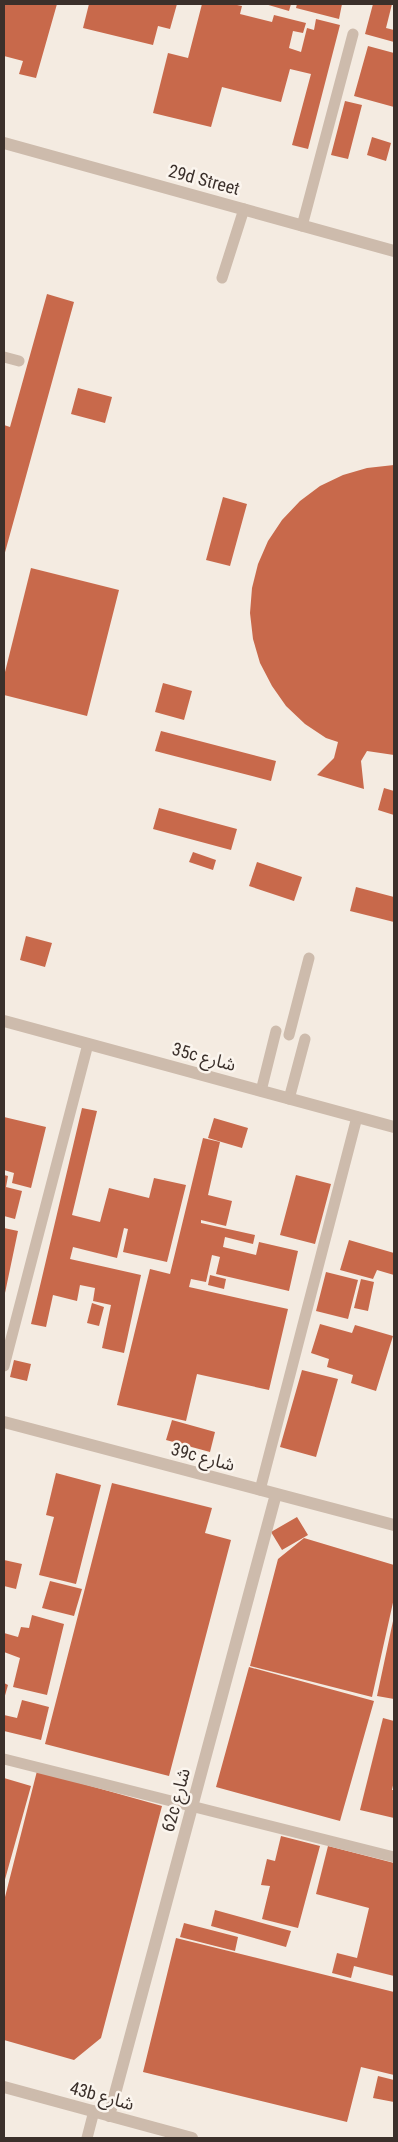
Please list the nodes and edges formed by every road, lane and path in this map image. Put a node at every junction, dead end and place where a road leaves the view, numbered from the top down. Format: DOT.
graph roads {
  1 [pos="353,34"];
  2 [pos="4,143"];
  3 [pos="244,209"];
  4 [pos="302,226"];
  5 [pos="394,251"];
  6 [pos="222,278"];
  7 [pos="4,356"];
  8 [pos="19,361"];
  9 [pos="309,958"];
  10 [pos="4,1022"];
  11 [pos="276,1031"];
  12 [pos="289,1034"];
  13 [pos="305,1039"];
  14 [pos="88,1044"];
  15 [pos="261,1091"];
  16 [pos="289,1099"];
  17 [pos="357,1117"];
  18 [pos="394,1127"];
  19 [pos="4,1366"];
  20 [pos="4,1422"];
  21 [pos="260,1490"];
  22 [pos="276,1494"];
  23 [pos="394,1525"];
  24 [pos="4,1759"];
  25 [pos="192,1806"];
  26 [pos="394,1858"];
  27 [pos="4,2087"];
  28 [pos="94,2112"];
  29 [pos="109,2116"];
  30 [pos="87,2138"];
  31 [pos="192,2138"];
  1 -- 4 [label="lane"];
  2 -- 3 [label="street, 29d Street"];
  3 -- 4 [label="street, 29d Street"];
  3 -- 6 [label="lane"];
  4 -- 5 [label="street, 29d Street"];
  7 -- 8 [label="lane"];
  9 -- 12 [label="lane"];
  10 -- 14 [label="street, 35c شارع"];
  11 -- 15 [label="lane"];
  13 -- 16 [label="lane"];
  14 -- 15 [label="street, 35c شارع"];
  14 -- 19 [label="lane"];
  15 -- 16 [label="street, 35c شارع"];
  16 -- 17 [label="street, 35c شارع"];
  17 -- 18 [label="street, 35c شارع"];
  17 -- 21 [label="lane"];
  20 -- 21 [label="street, 39c شارع"];
  21 -- 22 [label="street, 39c شارع"];
  22 -- 23 [label="street, 39c شارع"];
  22 -- 25 [label="street, 62c شارع"];
  24 -- 25 [label="lane"];
  25 -- 26 [label="lane"];
  25 -- 29 [label="street, 62c شارع"];
  27 -- 28 [label="street, 43b شارع"];
  28 -- 29 [label="street, 43b شارع"];
  28 -- 30 [label="lane"];
  29 -- 31 [label="street, 43b شارع"];
}
